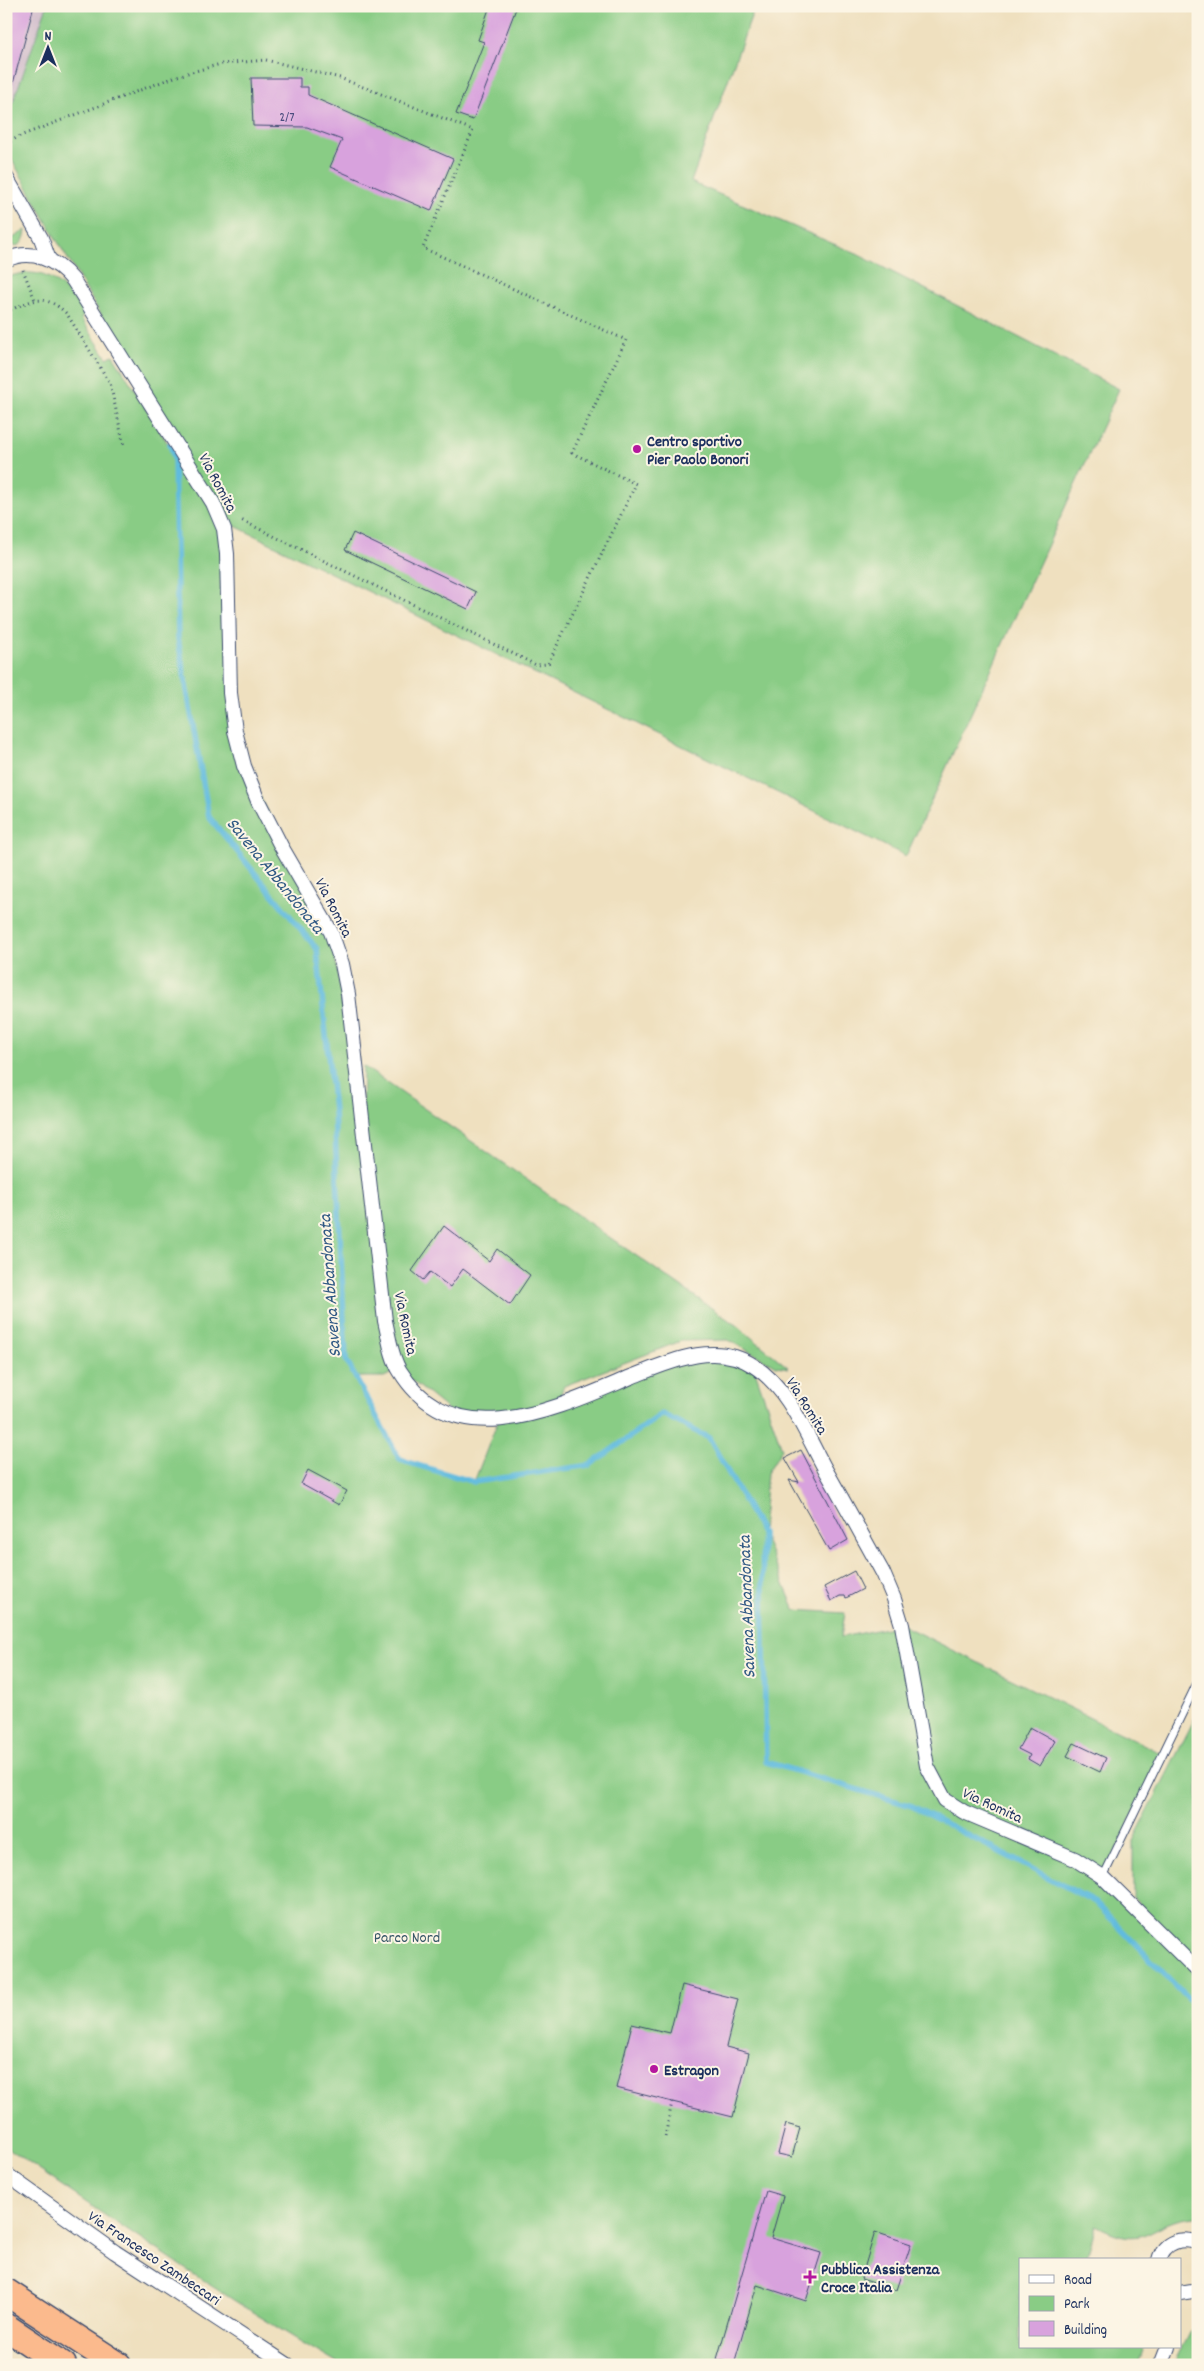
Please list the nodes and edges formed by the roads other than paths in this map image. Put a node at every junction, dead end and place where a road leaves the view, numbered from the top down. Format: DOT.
graph roads {
  1 [pos="6,178"];
  2 [pos="6,260"];
  3 [pos="49,260"];
  4 [pos="1198,1681"];
  5 [pos="1103,1877"];
  6 [pos="1198,1971"];
  7 [pos="6,2174"];
  8 [pos="1198,2243"];
  9 [pos="1160,2258"];
  10 [pos="1198,2290"];
  11 [pos="6,2292"];
  12 [pos="1182,2296"];
  13 [pos="6,2327"];
  14 [pos="1168,2348"];
  15 [pos="62,2365"];
  16 [pos="118,2365"];
  17 [pos="288,2365"];
  18 [pos="1161,2365"];
  1 -- 3 [label="street"];
  2 -- 3 [label="street, Via Romita"];
  3 -- 5 [label="street, Via Romita"];
  4 -- 5 [label="lane"];
  5 -- 6 [label="street, Via Romita"];
  7 -- 17 [label="street, Via Francesco Zambeccari"];
  8 -- 9 [label="street"];
  10 -- 12 [label="street"];
  11 -- 16 [label="highway"];
  13 -- 15 [label="highway"];
  14 -- 18 [label="street"];
}
